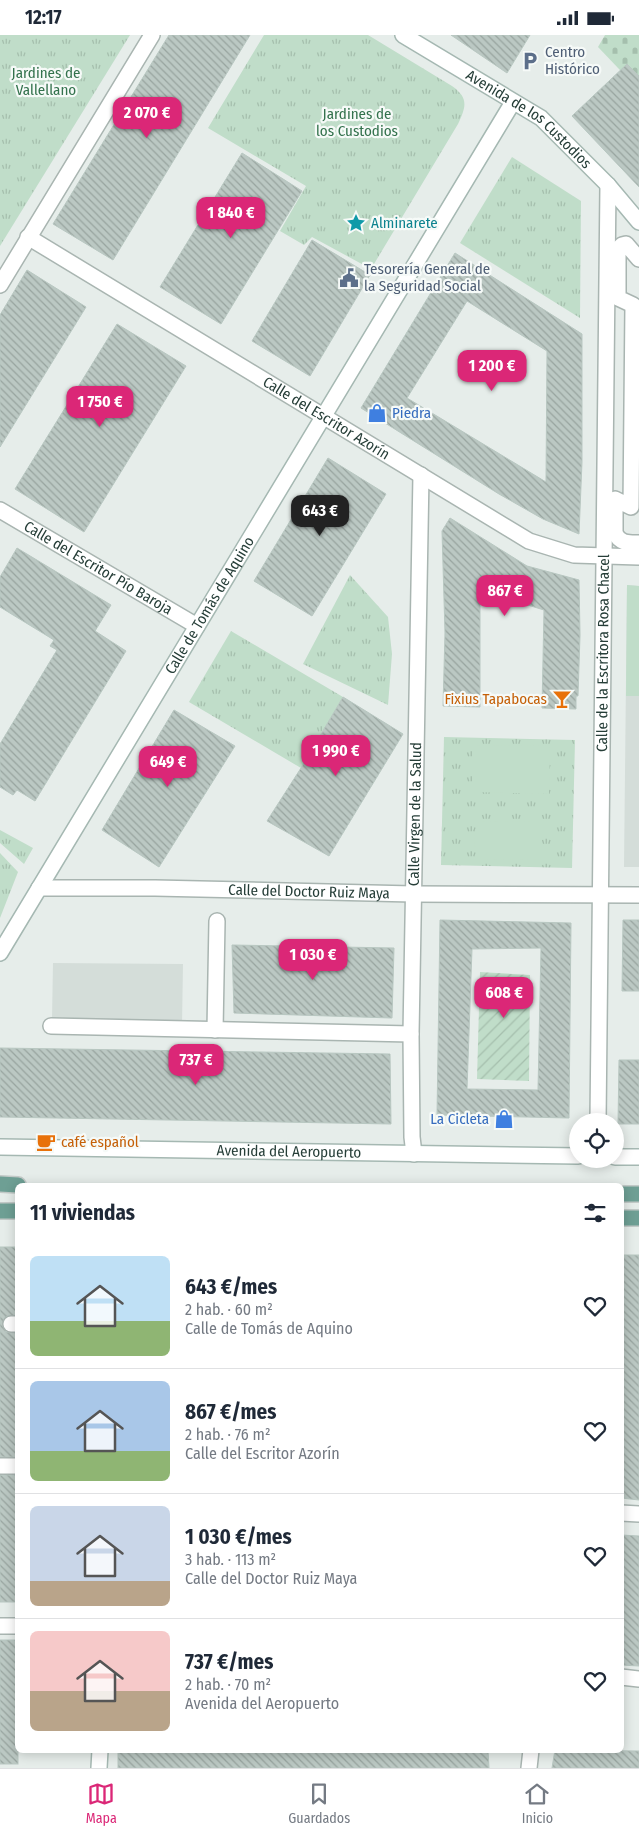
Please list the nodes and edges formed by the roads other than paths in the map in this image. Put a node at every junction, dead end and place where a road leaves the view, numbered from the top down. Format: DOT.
graph roads {
  1 [pos="152,35"];
  2 [pos="403,35"];
  3 [pos="513,102"];
  4 [pos="608,185"];
  5 [pos="639,222"];
  6 [pos="28,237"];
  7 [pos="639,259"];
  8 [pos="0,285"];
  9 [pos="324,415"];
  10 [pos="421,475"];
  11 [pos="0,510"];
  12 [pos="639,543"];
  13 [pos="604,557"];
  14 [pos="639,557"];
  15 [pos="197,626"];
  16 [pos="39,888"];
  17 [pos="413,894"];
  18 [pos="600,895"];
  19 [pos="639,895"];
  20 [pos="216,921"];
  21 [pos="0,953"];
  22 [pos="51,1026"];
  23 [pos="215,1030"];
  24 [pos="411,1035"];
  25 [pos="598,1113"];
  26 [pos="0,1147"];
  27 [pos="414,1154"];
  28 [pos="569,1157"];
  29 [pos="624,1157"];
  30 [pos="639,1157"];
  31 [pos="0,1185"];
  32 [pos="15,1185"];
  33 [pos="624,1194"];
  34 [pos="639,1194"];
  35 [pos="0,1211"];
  36 [pos="15,1211"];
  37 [pos="624,1218"];
  38 [pos="639,1218"];
  39 [pos="0,1465"];
  40 [pos="15,1466"];
  41 [pos="624,1513"];
  42 [pos="639,1514"];
  43 [pos="0,1626"];
  44 [pos="15,1626"];
  45 [pos="624,1677"];
  46 [pos="639,1679"];
  47 [pos="100,1753"];
  48 [pos="531,1753"];
  49 [pos="99,1768"];
  50 [pos="529,1768"];
  1 -- 6 [label="street"];
  2 -- 3 [label="street, Avenida de los Custodios"];
  3 -- 4 [label="street, Avenida de los Custodios"];
  3 -- 9 [label="street, Calle de Tomás de Aquino"];
  4 -- 5 [label="street, Avenida de los Custodios"];
  4 -- 13 [label="street, Calle de la Escritora Rosa Chacel"];
  6 -- 8 [label="street"];
  6 -- 9 [label="street, Calle del Escritor Azorín"];
  7 -- 12 [label="street"];
  9 -- 10 [label="street, Calle del Escritor Azorín"];
  9 -- 15 [label="street, Calle de Tomás de Aquino"];
  10 -- 13 [label="street, Calle del Escritor Azorín"];
  10 -- 17 [label="street, Calle Virgen de la Salud"];
  11 -- 15 [label="street, Calle del Escritor Pío Baroja"];
  13 -- 14 [label="street, Calle del Escritor Azorín"];
  13 -- 18 [label="street, Calle de la Escritora Rosa Chacel"];
  15 -- 16 [label="street, Calle de Tomás de Aquino"];
  16 -- 17 [label="street, Calle del Doctor Ruiz Maya"];
  16 -- 21 [label="street, Calle de Tomás de Aquino"];
  17 -- 18 [label="street, Calle del Doctor Ruiz Maya"];
  17 -- 24 [label="street, Calle Virgen de la Salud"];
  18 -- 19 [label="street, Calle del Doctor Ruiz Maya"];
  18 -- 25 [label="street, Calle de la Escritora Rosa Chacel"];
  20 -- 23 [label="street"];
  22 -- 23 [label="street"];
  23 -- 24 [label="street"];
  24 -- 27 [label="street, Calle Virgen de la Salud"];
  26 -- 27 [label="street, Avenida del Aeropuerto"];
  27 -- 28 [label="street, Avenida del Aeropuerto"];
  29 -- 30 [label="street"];
  31 -- 32 [label="main road"];
  33 -- 34 [label="main road"];
  35 -- 36 [label="main road"];
  37 -- 38 [label="main road"];
  39 -- 40 [label="street"];
  41 -- 42 [label="street"];
  43 -- 44 [label="street"];
  45 -- 46 [label="street"];
  47 -- 49 [label="street"];
  48 -- 50 [label="street"];
}
